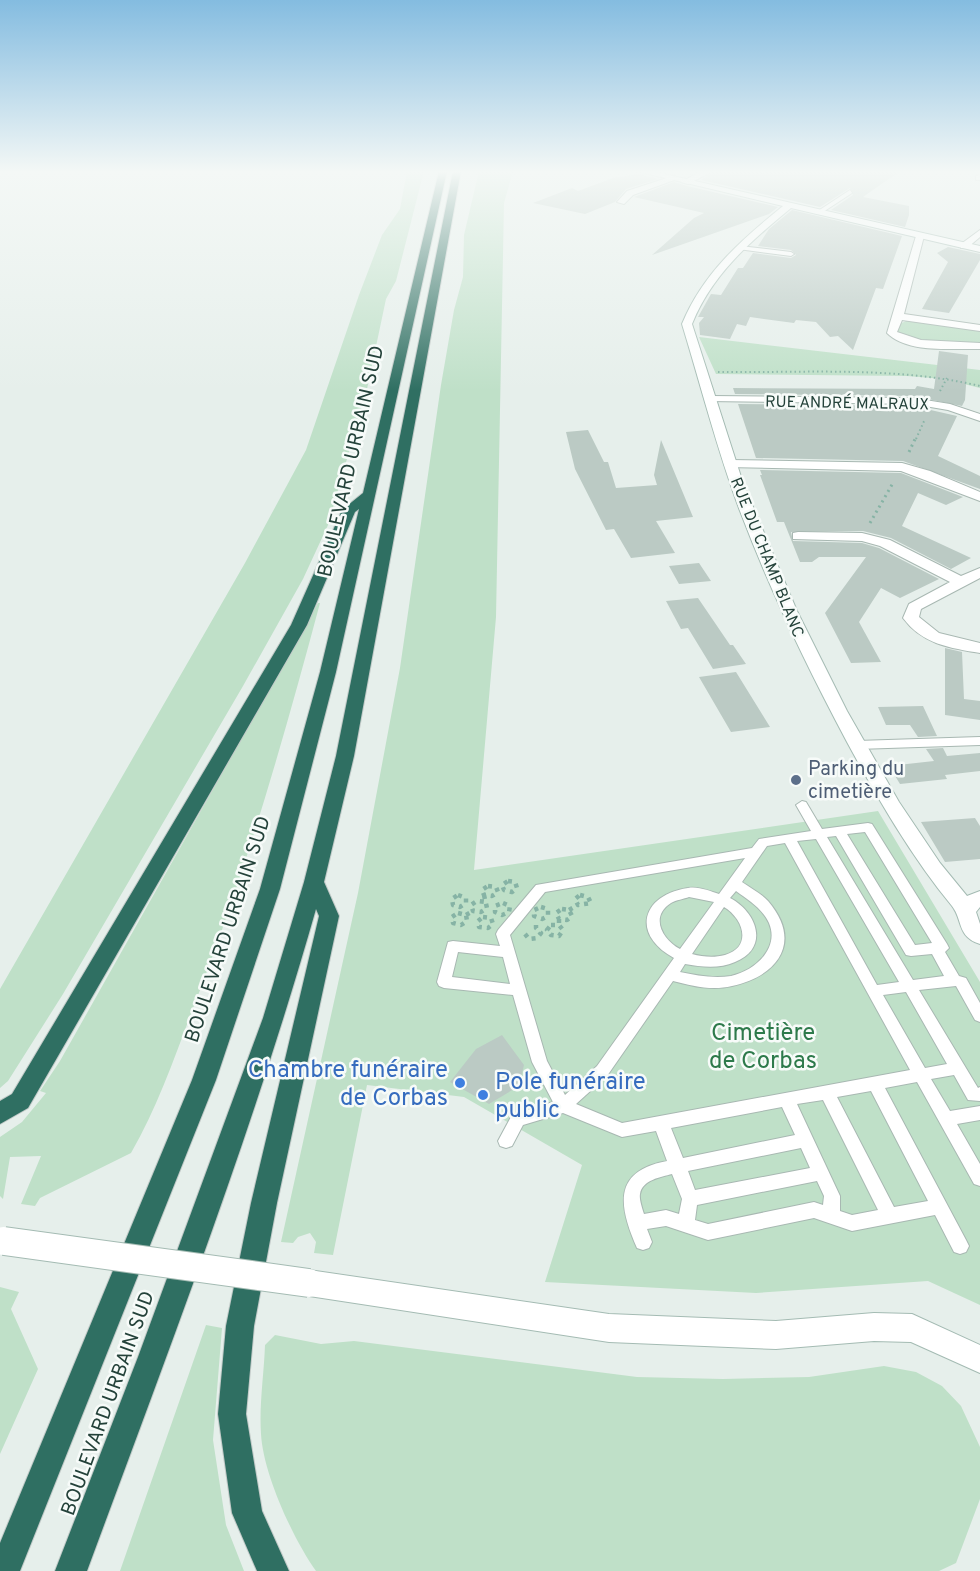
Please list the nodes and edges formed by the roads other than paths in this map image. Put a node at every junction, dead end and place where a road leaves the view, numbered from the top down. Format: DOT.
graph roads {
  1 [pos="425,244"];
  2 [pos="442,244"];
  3 [pos="744,244"];
  4 [pos="918,244"];
  5 [pos="957,244"];
  6 [pos="964,246"];
  7 [pos="740,248"];
  8 [pos="980,249"];
  9 [pos="791,254"];
  10 [pos="898,316"];
  11 [pos="980,328"];
  12 [pos="980,346"];
  13 [pos="711,399"];
  14 [pos="980,418"];
  15 [pos="730,464"];
  16 [pos="368,495"];
  17 [pos="980,497"];
  18 [pos="798,536"];
  19 [pos="980,572"];
  20 [pos="961,582"];
  21 [pos="980,648"];
  22 [pos="980,741"];
  23 [pos="857,745"];
  24 [pos="802,805"];
  25 [pos="838,831"];
  26 [pos="819,834"];
  27 [pos="789,838"];
  28 [pos="756,852"];
  29 [pos="315,882"];
  30 [pos="734,883"];
  31 [pos="723,900"];
  32 [pos="973,903"];
  33 [pos="980,936"];
  34 [pos="936,948"];
  35 [pos="911,951"];
  36 [pos="507,952"];
  37 [pos="889,954"];
  38 [pos="683,958"];
  39 [pos="670,975"];
  40 [pos="954,980"];
  41 [pos="909,984"];
  42 [pos="518,990"];
  43 [pos="873,991"];
  44 [pos="980,1016"];
  45 [pos="958,1068"];
  46 [pos="921,1075"];
  47 [pos="875,1083"];
  48 [pos="827,1092"];
  49 [pos="978,1098"];
  50 [pos="787,1100"];
  51 [pos="563,1106"];
  52 [pos="980,1113"];
  53 [pos="0,1114"];
  54 [pos="946,1119"];
  55 [pos="661,1122"];
  56 [pos="806,1140"];
  57 [pos="506,1141"];
  58 [pos="678,1166"];
  59 [pos="821,1173"];
  60 [pos="980,1179"];
  61 [pos="690,1199"];
  62 [pos="939,1207"];
  63 [pos="831,1216"];
  64 [pos="890,1216"];
  65 [pos="637,1223"];
  66 [pos="685,1225"];
  67 [pos="2,1240"];
  68 [pos="644,1242"];
  69 [pos="960,1246"];
  70 [pos="980,1359"];
  71 [pos="4,1571"];
  72 [pos="71,1571"];
  73 [pos="273,1571"];
  1 -- 16 [label="highway, BOULEVARD URBAIN SUD"];
  2 -- 29 [label="highway, BOULEVARD URBAIN SUD"];
  3 -- 7 [label="street, RUE DU CHAMP BLANC"];
  4 -- 10 [label="street"];
  5 -- 6 [label="street"];
  6 -- 8 [label="street"];
  7 -- 9 [label="lane"];
  7 -- 13 [label="street, RUE DU CHAMP BLANC"];
  10 -- 11 [label="street"];
  10 -- 12 [label="street"];
  13 -- 14 [label="street, RUE ANDRÉ MALRAUX"];
  13 -- 15 [label="street, RUE DU CHAMP BLANC"];
  15 -- 17 [label="street"];
  15 -- 23 [label="street, RUE DU CHAMP BLANC"];
  16 -- 53 [label="highway"];
  16 -- 71 [label="highway, BOULEVARD URBAIN SUD"];
  18 -- 20 [label="street"];
  19 -- 20 [label="street"];
  20 -- 21 [label="street"];
  22 -- 23 [label="lane"];
  23 -- 32 [label="street, RUE DU CHAMP BLANC"];
  24 -- 26 [label="lane"];
  25 -- 26 [label="lane"];
  25 -- 34 [label="lane"];
  25 -- 35 [label="lane"];
  26 -- 27 [label="lane"];
  26 -- 37 [label="lane"];
  27 -- 28 [label="lane"];
  27 -- 43 [label="lane"];
  28 -- 30 [label="lane"];
  28 -- 36 [label="lane"];
  29 -- 72 [label="highway, BOULEVARD URBAIN SUD"];
  29 -- 73 [label="highway"];
  30 -- 31 [label="lane"];
  30 -- 39 [label="lane"];
  31 -- 38 [label="lane"];
  31 -- 38 [label="lane"];
  31 -- 38 [label="lane"];
  32 -- 33 [label="street, RUE DU CHAMP BLANC"];
  34 -- 35 [label="lane"];
  34 -- 40 [label="lane"];
  35 -- 37 [label="lane"];
  36 -- 42 [label="lane"];
  36 -- 42 [label="lane"];
  37 -- 41 [label="lane"];
  38 -- 39 [label="lane"];
  39 -- 51 [label="lane"];
  40 -- 41 [label="lane"];
  40 -- 44 [label="lane"];
  41 -- 43 [label="lane"];
  41 -- 45 [label="lane"];
  42 -- 51 [label="lane"];
  43 -- 46 [label="lane"];
  45 -- 46 [label="lane"];
  45 -- 49 [label="lane"];
  46 -- 47 [label="lane"];
  46 -- 54 [label="lane"];
  47 -- 48 [label="lane"];
  47 -- 62 [label="lane"];
  48 -- 50 [label="lane"];
  48 -- 64 [label="lane"];
  50 -- 55 [label="lane"];
  50 -- 56 [label="lane"];
  51 -- 55 [label="lane"];
  51 -- 57 [label="lane"];
  52 -- 54 [label="lane"];
  54 -- 60 [label="lane"];
  55 -- 58 [label="lane"];
  56 -- 58 [label="lane"];
  56 -- 59 [label="lane"];
  58 -- 61 [label="lane"];
  58 -- 65 [label="lane"];
  59 -- 61 [label="lane"];
  59 -- 63 [label="lane"];
  61 -- 66 [label="lane"];
  62 -- 64 [label="lane"];
  62 -- 69 [label="lane"];
  63 -- 64 [label="lane"];
  63 -- 66 [label="lane"];
  65 -- 66 [label="lane"];
  65 -- 68 [label="lane"];
  67 -- 70 [label="street, bridge"];
}
